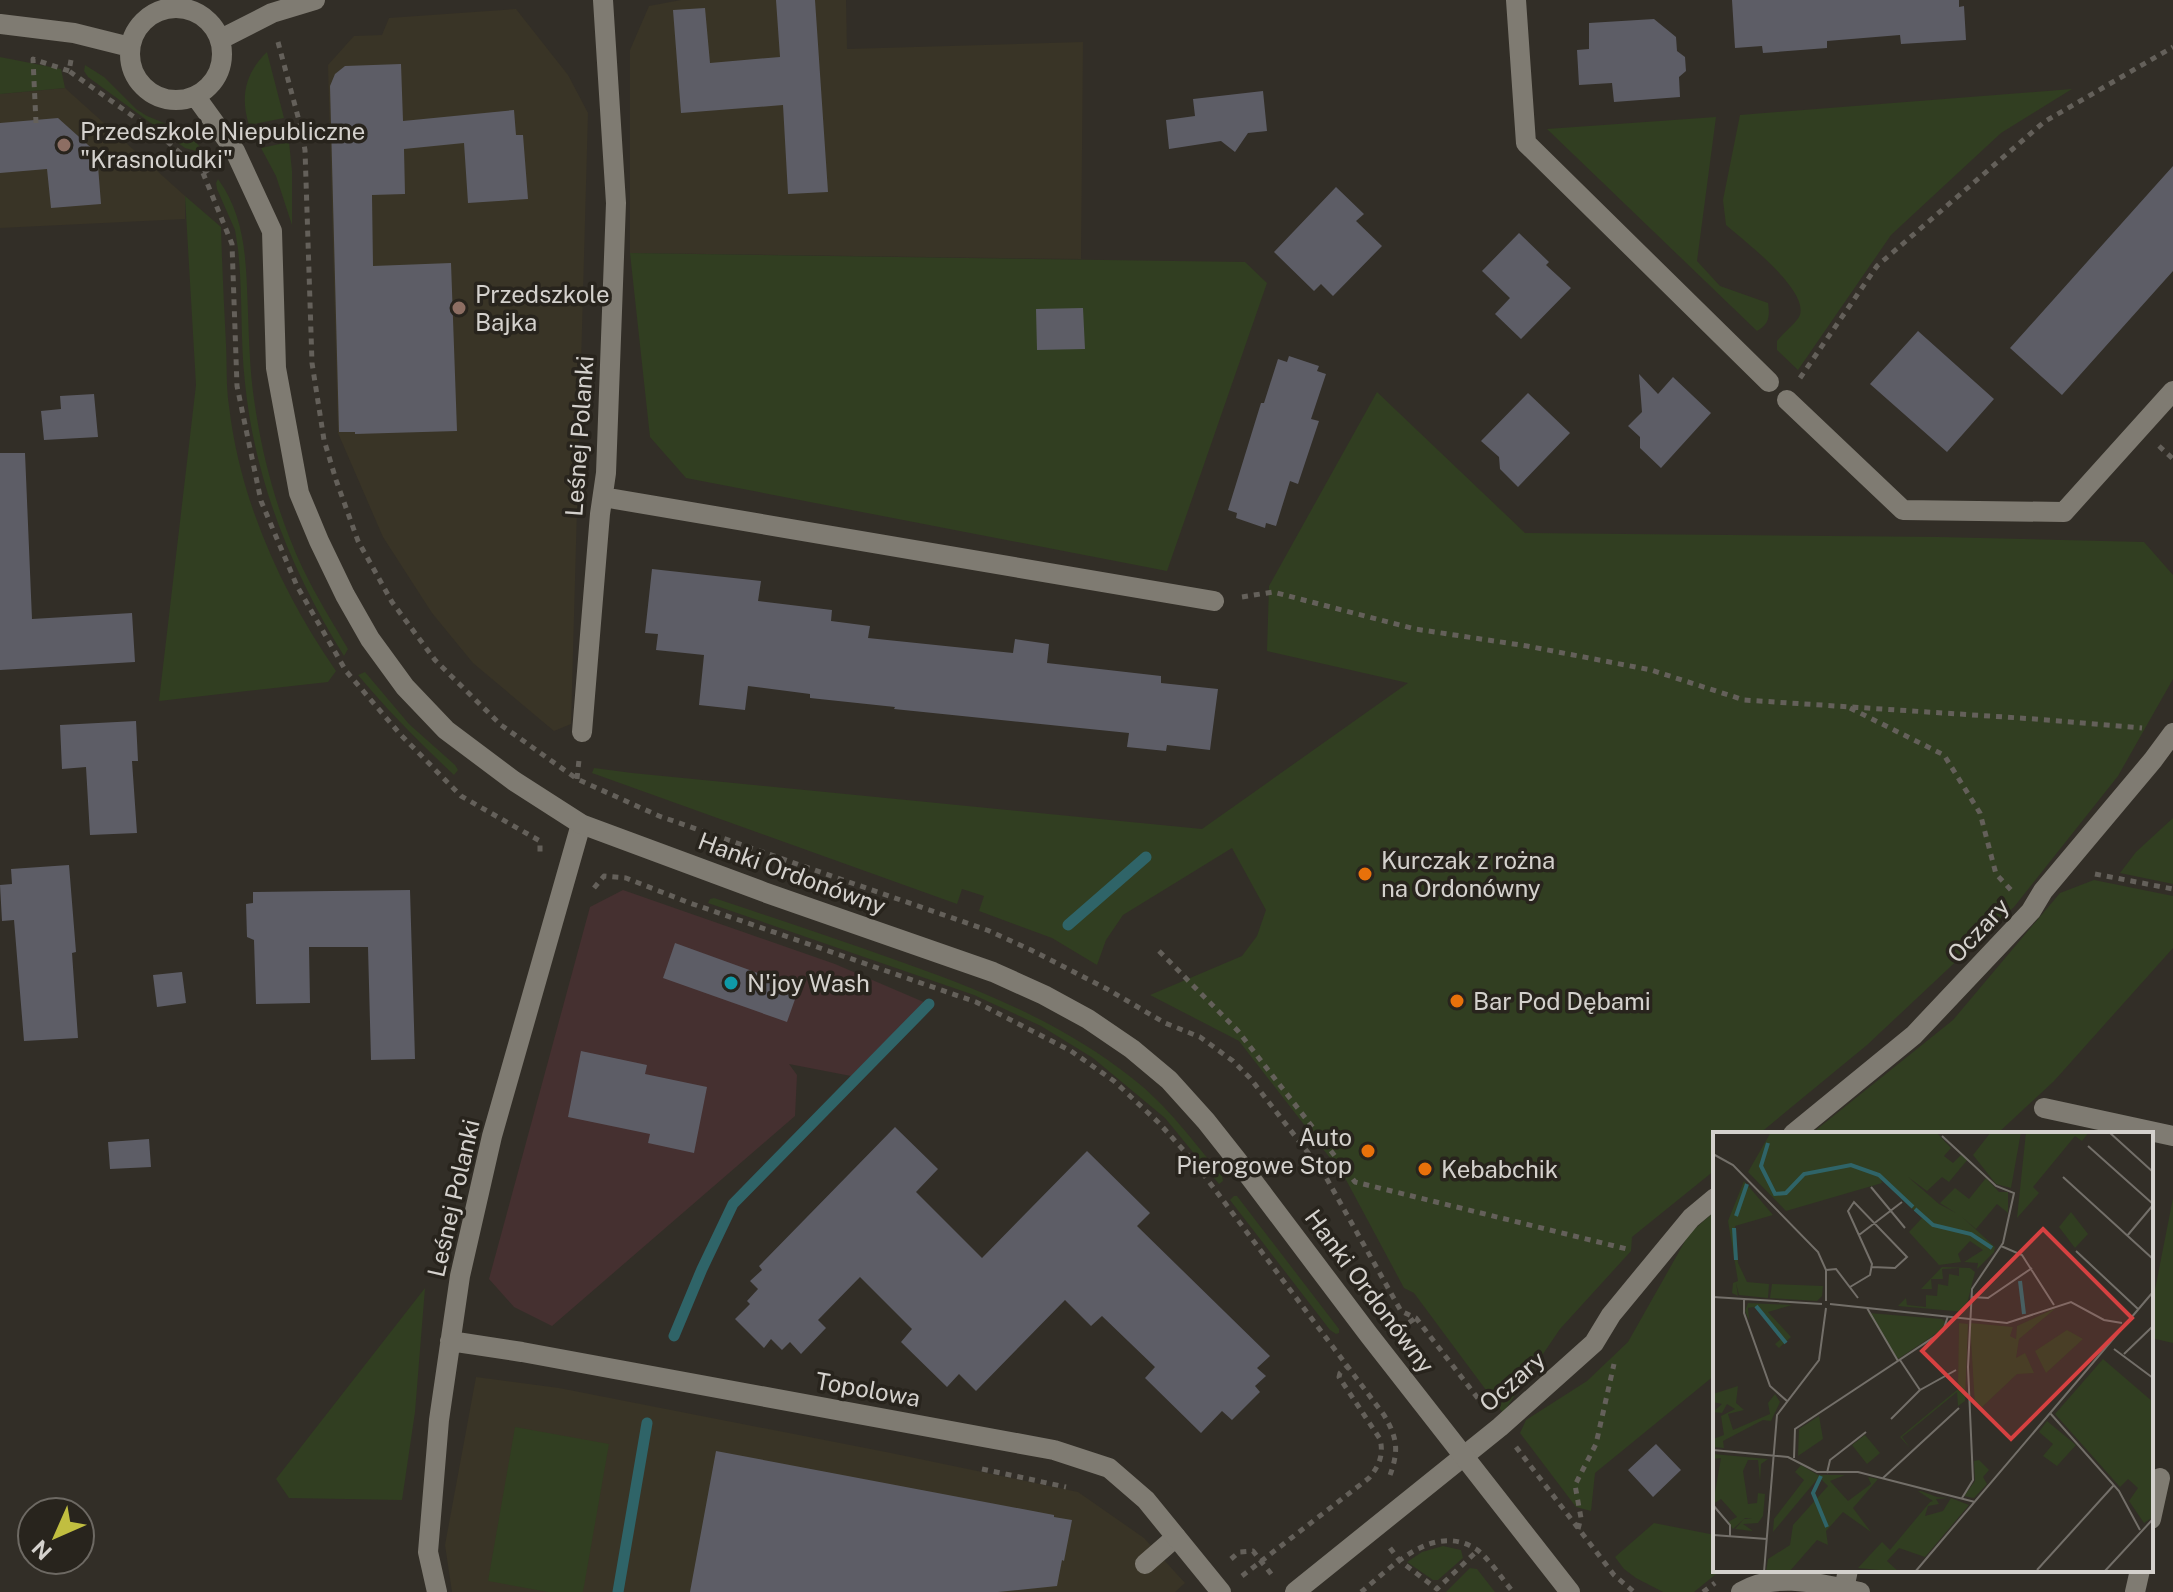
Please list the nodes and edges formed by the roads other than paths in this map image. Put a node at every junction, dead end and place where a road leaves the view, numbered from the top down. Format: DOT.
graph roads {
  1 [pos="315,0"];
  2 [pos="603,0"];
  3 [pos="1516,0"];
  4 [pos="0,24"];
  5 [pos="221,39"];
  6 [pos="130,47"];
  7 [pos="196,97"];
  8 [pos="1769,382"];
  9 [pos="2173,391"];
  10 [pos="1787,400"];
  11 [pos="603,497"];
  12 [pos="1214,601"];
  13 [pos="582,732"];
  14 [pos="2173,733"];
  15 [pos="581,824"];
  16 [pos="2044,1108"];
  17 [pos="1795,1132"];
  18 [pos="2173,1136"];
  19 [pos="1713,1200"];
  20 [pos="450,1341"];
  21 [pos="1465,1455"];
  22 [pos="2160,1478"];
  23 [pos="2153,1510"];
  24 [pos="1176,1537"];
  25 [pos="1145,1564"];
  26 [pos="2140,1572"];
  27 [pos="1220,1584"];
  28 [pos="1851,1584"];
  29 [pos="437,1592"];
  30 [pos="1295,1592"];
  31 [pos="1570,1592"];
  32 [pos="1741,1592"];
  33 [pos="2135,1592"];
  1 -- 5 [label="street"];
  2 -- 11 [label="street, Leśnej Polanki"];
  3 -- 8 [label="street"];
  4 -- 6 [label="street"];
  5 -- 6 [label="street"];
  5 -- 7 [label="street"];
  6 -- 7 [label="street"];
  7 -- 15 [label="street, Hanki Ordonówny"];
  9 -- 10 [label="street"];
  11 -- 12 [label="street"];
  11 -- 13 [label="street, Leśnej Polanki"];
  14 -- 17 [label="street, Oczary"];
  15 -- 20 [label="street, Leśnej Polanki"];
  15 -- 21 [label="street, Hanki Ordonówny"];
  16 -- 18 [label="street"];
  19 -- 21 [label="street, Oczary"];
  20 -- 24 [label="street, Topolowa"];
  20 -- 29 [label="street, Leśnej Polanki"];
  21 -- 30 [label="street, Oczary"];
  21 -- 31 [label="street, Hanki Ordonówny"];
  22 -- 23 [label="street"];
  24 -- 25 [label="street"];
  24 -- 27 [label="street, Topolowa"];
  26 -- 33 [label="street"];
  28 -- 32 [label="street"];
}
